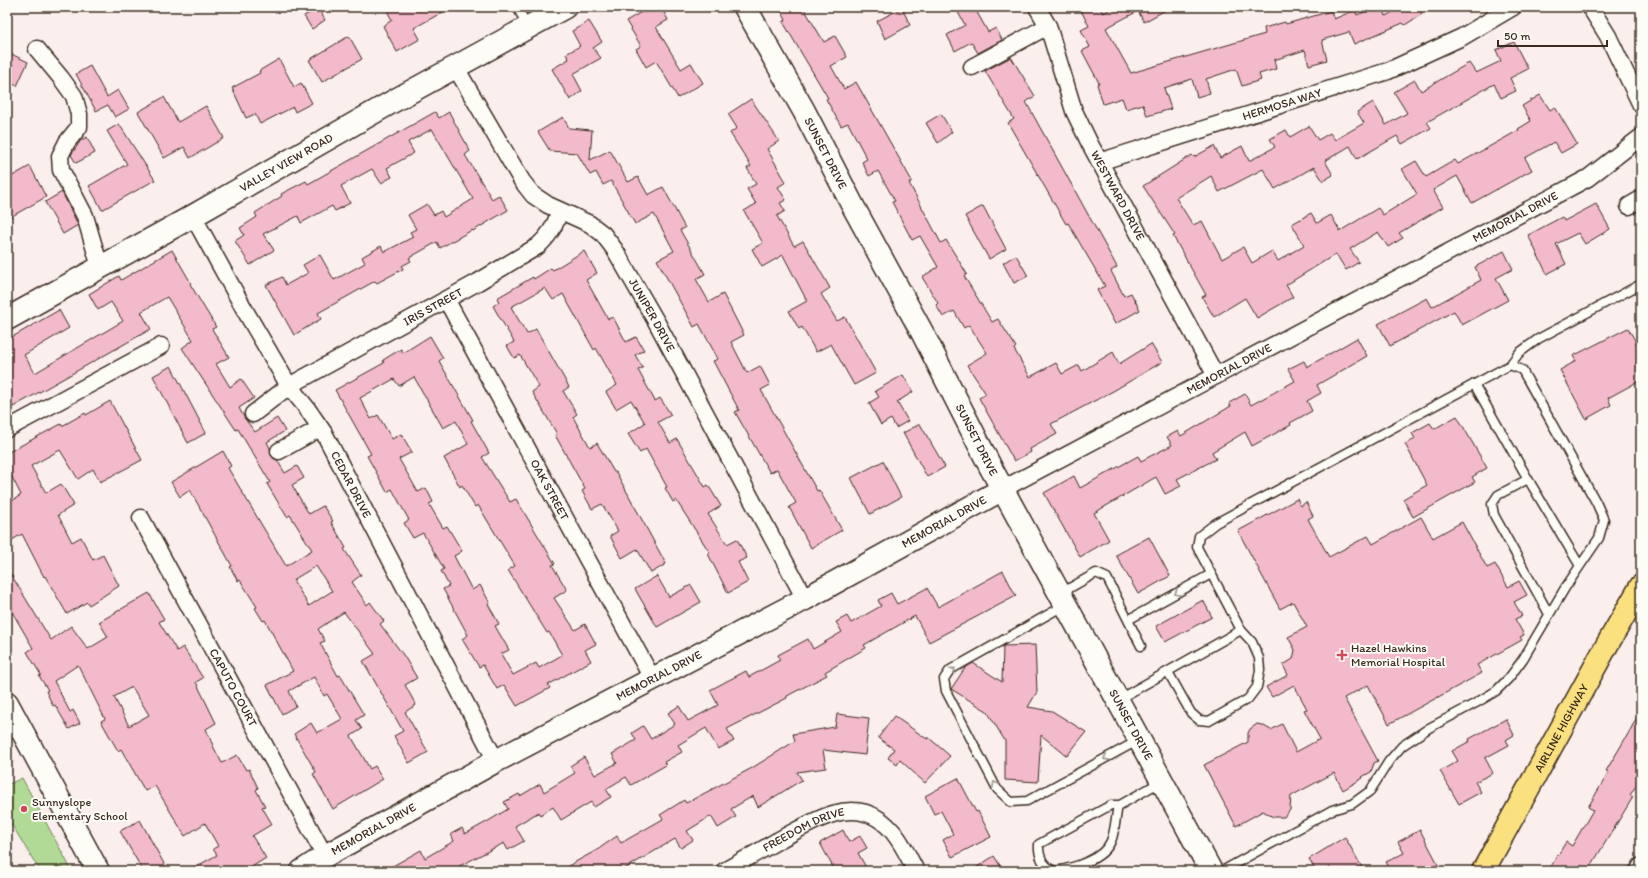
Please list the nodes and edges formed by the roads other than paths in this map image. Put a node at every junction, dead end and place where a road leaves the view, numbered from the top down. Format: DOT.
graph roads {
  1 [pos="517,7"];
  2 [pos="565,7"];
  3 [pos="745,7"];
  4 [pos="1037,7"];
  5 [pos="1513,7"];
  6 [pos="1590,7"];
  7 [pos="1048,26"];
  8 [pos="529,27"];
  9 [pos="37,49"];
  10 [pos="972,67"];
  11 [pos="456,68"];
  12 [pos="1641,105"];
  13 [pos="1641,137"];
  14 [pos="1099,162"];
  15 [pos="559,211"];
  16 [pos="193,216"];
  17 [pos="100,267"];
  18 [pos="1641,284"];
  19 [pos="446,299"];
  20 [pos="7,320"];
  21 [pos="161,346"];
  22 [pos="1510,365"];
  23 [pos="1216,376"];
  24 [pos="1474,384"];
  25 [pos="289,386"];
  26 [pos="253,414"];
  27 [pos="320,428"];
  28 [pos="7,429"];
  29 [pos="279,451"];
  30 [pos="1528,479"];
  31 [pos="1003,489"];
  32 [pos="141,518"];
  33 [pos="1580,566"];
  34 [pos="1212,574"];
  35 [pos="1641,586"];
  36 [pos="805,599"];
  37 [pos="1063,599"];
  38 [pos="1549,614"];
  39 [pos="1128,620"];
  40 [pos="1241,630"];
  41 [pos="1141,646"];
  42 [pos="1168,672"];
  43 [pos="653,680"];
  44 [pos="1118,700"];
  45 [pos="7,703"];
  46 [pos="1140,740"];
  47 [pos="496,761"];
  48 [pos="1162,781"];
  49 [pos="1118,805"];
  50 [pos="325,856"];
  51 [pos="1641,866"];
  52 [pos="98,871"];
  53 [pos="302,871"];
  54 [pos="724,871"];
  55 [pos="916,871"];
  56 [pos="1055,871"];
  57 [pos="1212,871"];
  58 [pos="1222,871"];
  59 [pos="1483,871"];
  60 [pos="1638,871"];
  1 -- 8 [label="lane"];
  2 -- 8 [label="street, VALLEY VIEW ROAD"];
  3 -- 31 [label="street, SUNSET DRIVE"];
  4 -- 7 [label="street, WESTWARD DRIVE"];
  5 -- 14 [label="street, HERMOSA WAY"];
  6 -- 12 [label="street"];
  7 -- 10 [label="street"];
  7 -- 14 [label="street, WESTWARD DRIVE"];
  8 -- 11 [label="street, VALLEY VIEW ROAD"];
  9 -- 17 [label="street"];
  11 -- 15 [label="street, JUNIPER DRIVE"];
  11 -- 16 [label="street, VALLEY VIEW ROAD"];
  13 -- 23 [label="street, MEMORIAL DRIVE"];
  14 -- 23 [label="street, WESTWARD DRIVE"];
  15 -- 19 [label="street, IRIS STREET"];
  15 -- 36 [label="street, JUNIPER DRIVE"];
  16 -- 17 [label="street, VALLEY VIEW ROAD"];
  16 -- 25 [label="street, CEDAR DRIVE"];
  17 -- 20 [label="street, VALLEY VIEW ROAD"];
  18 -- 22 [label="lane"];
  19 -- 25 [label="street, IRIS STREET"];
  19 -- 43 [label="street, OAK STREET"];
  21 -- 28 [label="street"];
  22 -- 24 [label="lane"];
  22 -- 33 [label="lane"];
  23 -- 31 [label="street, MEMORIAL DRIVE"];
  24 -- 30 [label="lane"];
  24 -- 34 [label="lane"];
  25 -- 26 [label="street, IRIS STREET"];
  25 -- 27 [label="street, CEDAR DRIVE"];
  27 -- 29 [label="street"];
  27 -- 47 [label="street, CEDAR DRIVE"];
  30 -- 33 [label="lane"];
  30 -- 38 [label="lane"];
  31 -- 36 [label="street, MEMORIAL DRIVE"];
  31 -- 37 [label="street, SUNSET DRIVE"];
  32 -- 50 [label="street, CAPUTO COURT"];
  33 -- 38 [label="lane"];
  34 -- 39 [label="lane, one-way"];
  34 -- 40 [label="lane"];
  35 -- 59 [label="main road, AIRLINE HIGHWAY"];
  36 -- 43 [label="street, MEMORIAL DRIVE"];
  37 -- 39 [label="lane"];
  37 -- 44 [label="street, SUNSET DRIVE"];
  46 -- 37 [label="lane, one-way"];
  38 -- 58 [label="lane"];
  39 -- 41 [label="lane"];
  40 -- 42 [label="lane"];
  40 -- 42 [label="lane"];
  42 -- 44 [label="lane"];
  43 -- 47 [label="street, MEMORIAL DRIVE"];
  44 -- 46 [label="street, SUNSET DRIVE"];
  45 -- 52 [label="street"];
  46 -- 48 [label="street, SUNSET DRIVE"];
  47 -- 50 [label="street, MEMORIAL DRIVE"];
  48 -- 49 [label="lane"];
  48 -- 57 [label="street, SUNSET DRIVE"];
  49 -- 56 [label="lane"];
  49 -- 56 [label="lane"];
  50 -- 53 [label="street, MEMORIAL DRIVE"];
  51 -- 60 [label="street"];
  54 -- 55 [label="street, FREEDOM DRIVE"];
}
